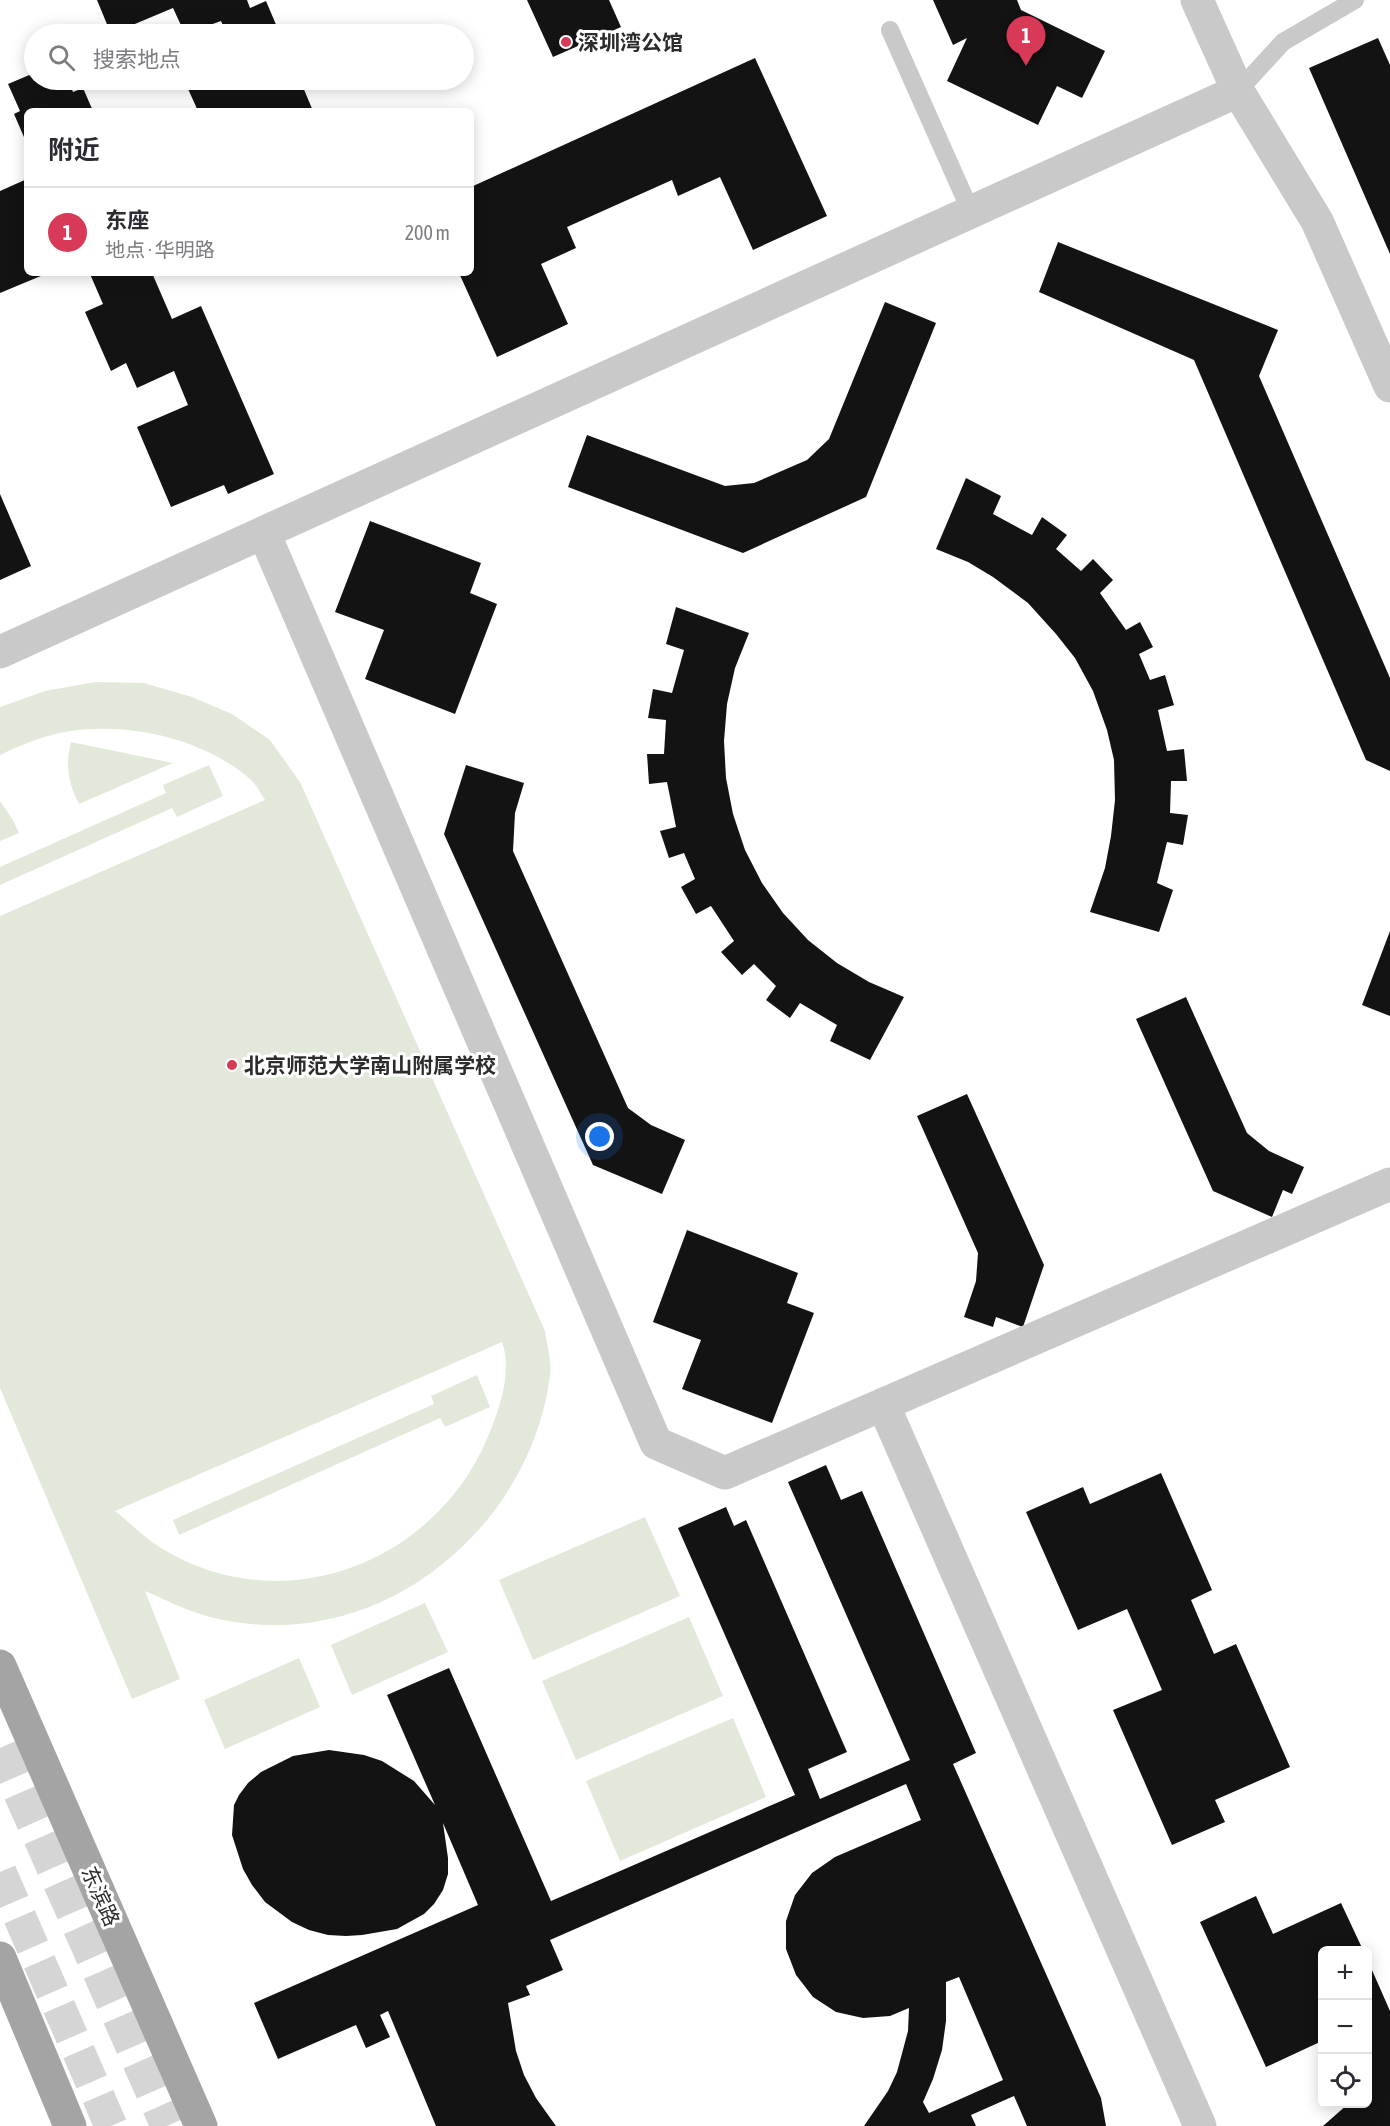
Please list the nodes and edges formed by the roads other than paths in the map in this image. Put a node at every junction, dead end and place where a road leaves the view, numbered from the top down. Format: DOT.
graph roads {
  1 [pos="1197,0"];
  2 [pos="1355,0"];
  3 [pos="890,30"];
  4 [pos="1238,91"];
  5 [pos="971,212"];
  6 [pos="1390,386"];
  7 [pos="264,533"];
  8 [pos="0,652"];
  9 [pos="1390,1184"];
  10 [pos="883,1404"];
  11 [pos="0,1666"];
  12 [pos="0,1958"];
  13 [pos="70,2126"];
  14 [pos="201,2126"];
  15 [pos="1200,2126"];
  1 -- 4 [label="street"];
  2 -- 4 [label="lane"];
  3 -- 5 [label="lane"];
  4 -- 5 [label="street"];
  4 -- 6 [label="street"];
  5 -- 7 [label="street"];
  7 -- 8 [label="street"];
  7 -- 10 [label="street"];
  9 -- 10 [label="street"];
  10 -- 15 [label="street"];
  11 -- 14 [label="main road, 东滨路"];
  12 -- 13 [label="main road"];
}
